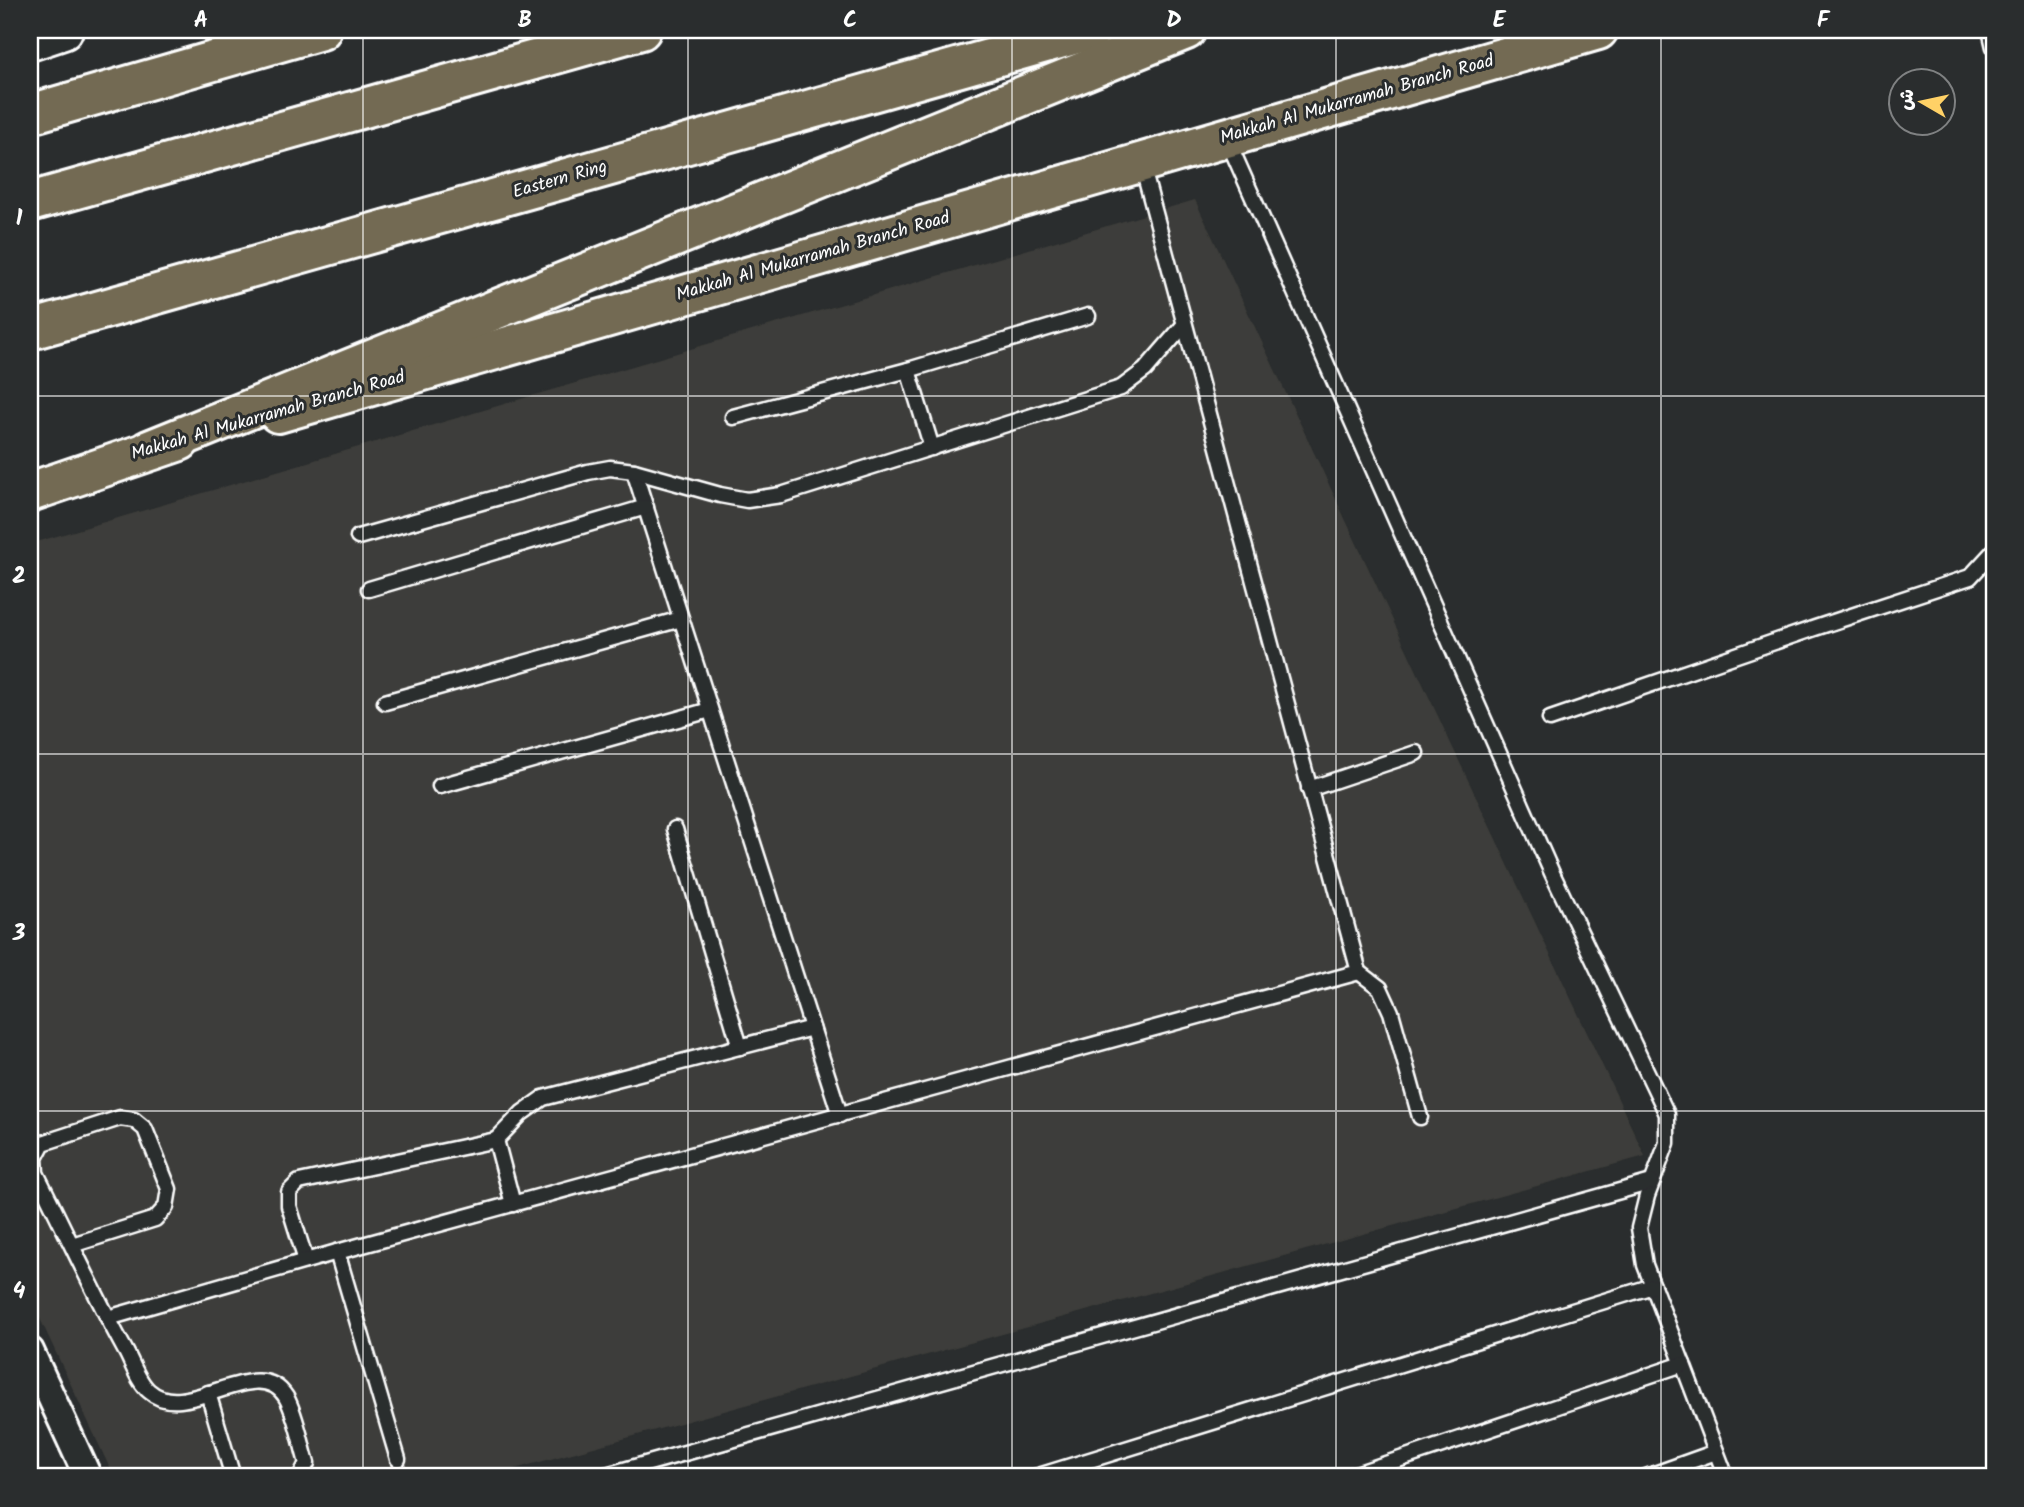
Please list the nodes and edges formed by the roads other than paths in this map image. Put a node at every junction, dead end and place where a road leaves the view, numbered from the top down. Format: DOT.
graph roads {
  1 [pos="48,30"];
  2 [pos="63,30"];
  3 [pos="321,30"];
  4 [pos="641,30"];
  5 [pos="1091,30"];
  6 [pos="1186,30"];
  7 [pos="1598,30"];
  8 [pos="1990,30"];
  9 [pos="30,34"];
  10 [pos="30,41"];
  11 [pos="1994,47"];
  12 [pos="30,114"];
  13 [pos="1226,138"];
  14 [pos="1141,162"];
  15 [pos="30,202"];
  16 [pos="1088,316"];
  17 [pos="1184,325"];
  18 [pos="30,330"];
  19 [pos="908,370"];
  20 [pos="733,417"];
  21 [pos="932,448"];
  22 [pos="149,450"];
  23 [pos="634,471"];
  24 [pos="30,481"];
  25 [pos="30,492"];
  26 [pos="30,499"];
  27 [pos="646,507"];
  28 [pos="358,537"];
  29 [pos="1994,551"];
  30 [pos="369,589"];
  31 [pos="681,619"];
  32 [pos="385,702"];
  33 [pos="710,709"];
  34 [pos="1550,719"];
  35 [pos="1416,753"];
  36 [pos="440,786"];
  37 [pos="1309,789"];
  38 [pos="675,830"];
  39 [pos="1359,972"];
  40 [pos="812,1028"];
  41 [pos="740,1047"];
  42 [pos="840,1115"];
  43 [pos="1420,1117"];
  44 [pos="496,1140"];
  45 [pos="1652,1182"];
  46 [pos="513,1204"];
  47 [pos="72,1245"];
  48 [pos="337,1252"];
  49 [pos="306,1261"];
  50 [pos="1653,1286"];
  51 [pos="108,1318"];
  52 [pos="30,1351"];
  53 [pos="1683,1364"];
  54 [pos="208,1393"];
  55 [pos="1716,1452"];
  56 [pos="398,1459"];
  57 [pos="88,1477"];
  58 [pos="233,1477"];
  59 [pos="299,1477"];
  60 [pos="599,1477"];
  61 [pos="1035,1477"];
  62 [pos="1347,1477"];
  63 [pos="1646,1477"];
  64 [pos="1726,1477"];
  1 -- 9 [label="main road"];
  2 -- 10 [label="main road"];
  3 -- 12 [label="main road"];
  4 -- 15 [label="main road"];
  5 -- 18 [label="main road, Eastern Ring"];
  6 -- 22 [label="main road"];
  7 -- 13 [label="main road, Makkah Al Mukarramah Branch Road"];
  8 -- 11 [label="lane"];
  13 -- 14 [label="main road, Makkah Al Mukarramah Branch Road"];
  13 -- 45 [label="lane"];
  14 -- 17 [label="lane"];
  14 -- 22 [label="main road, Makkah Al Mukarramah Branch Road"];
  16 -- 19 [label="lane"];
  17 -- 21 [label="lane"];
  17 -- 37 [label="lane"];
  19 -- 20 [label="lane"];
  19 -- 21 [label="lane"];
  21 -- 23 [label="lane"];
  22 -- 24 [label="main road"];
  22 -- 25 [label="main road, Makkah Al Mukarramah Branch Road"];
  22 -- 26 [label="street"];
  23 -- 27 [label="lane"];
  23 -- 28 [label="lane"];
  27 -- 30 [label="lane"];
  27 -- 31 [label="lane"];
  29 -- 34 [label="lane"];
  31 -- 32 [label="lane"];
  31 -- 33 [label="lane"];
  33 -- 36 [label="lane"];
  33 -- 40 [label="lane"];
  35 -- 37 [label="lane"];
  37 -- 39 [label="lane"];
  38 -- 41 [label="lane"];
  39 -- 42 [label="lane"];
  39 -- 43 [label="lane"];
  40 -- 41 [label="lane"];
  40 -- 42 [label="lane"];
  41 -- 44 [label="lane"];
  42 -- 46 [label="lane"];
  44 -- 46 [label="lane"];
  44 -- 49 [label="lane"];
  45 -- 50 [label="lane"];
  45 -- 60 [label="lane"];
  46 -- 48 [label="lane"];
  47 -- 47 [label="lane"];
  47 -- 51 [label="lane"];
  48 -- 49 [label="lane"];
  48 -- 56 [label="lane"];
  49 -- 51 [label="lane"];
  50 -- 53 [label="lane"];
  50 -- 61 [label="lane"];
  51 -- 54 [label="lane"];
  52 -- 57 [label="street"];
  53 -- 55 [label="lane"];
  53 -- 62 [label="lane"];
  54 -- 58 [label="lane"];
  54 -- 59 [label="lane"];
  55 -- 63 [label="lane"];
  55 -- 64 [label="lane"];
}
